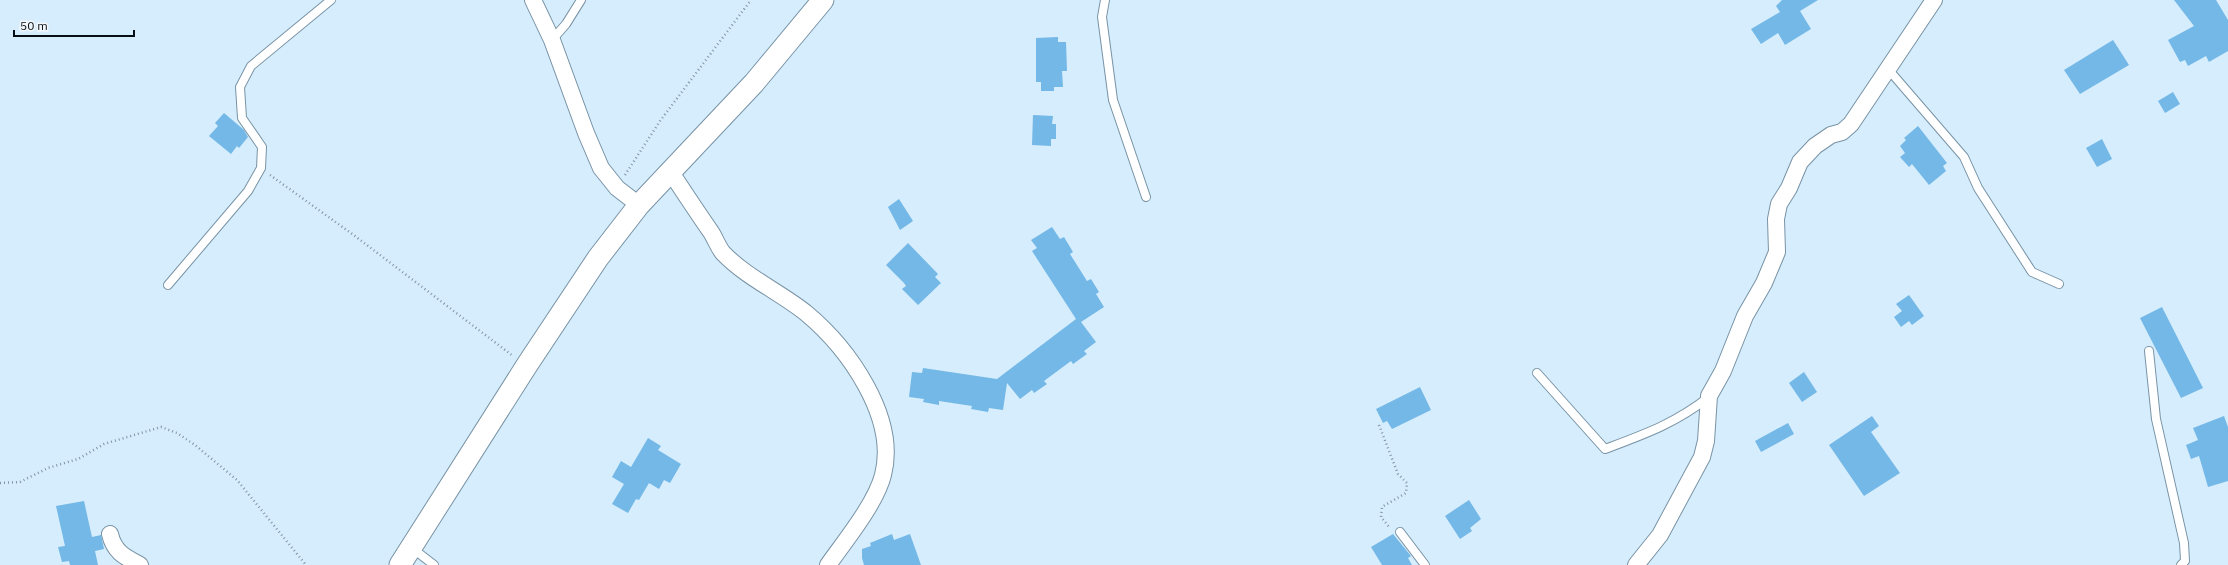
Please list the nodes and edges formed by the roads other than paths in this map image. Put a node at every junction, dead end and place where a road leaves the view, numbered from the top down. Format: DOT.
graph roads {
  1 [pos="331,0"];
  2 [pos="533,0"];
  3 [pos="581,0"];
  4 [pos="823,0"];
  5 [pos="1105,0"];
  6 [pos="1934,0"];
  7 [pos="552,40"];
  8 [pos="1888,69"];
  9 [pos="670,171"];
  10 [pos="1146,197"];
  11 [pos="639,205"];
  12 [pos="2059,284"];
  13 [pos="168,285"];
  14 [pos="2149,351"];
  15 [pos="1537,373"];
  16 [pos="1709,396"];
  17 [pos="1400,532"];
  18 [pos="110,534"];
  19 [pos="411,547"];
  20 [pos="140,565"];
  21 [pos="400,565"];
  22 [pos="434,565"];
  23 [pos="828,565"];
  24 [pos="1425,565"];
  25 [pos="1636,565"];
  26 [pos="2181,565"];
  1 -- 13 [label="lane"];
  2 -- 7 [label="street"];
  3 -- 7 [label="lane"];
  4 -- 9 [label="street"];
  5 -- 10 [label="lane"];
  6 -- 8 [label="street"];
  7 -- 11 [label="street"];
  8 -- 12 [label="lane"];
  8 -- 16 [label="street"];
  9 -- 11 [label="street"];
  9 -- 23 [label="street"];
  11 -- 19 [label="street"];
  14 -- 26 [label="lane"];
  15 -- 16 [label="lane"];
  16 -- 25 [label="street"];
  17 -- 24 [label="lane"];
  18 -- 20 [label="street"];
  19 -- 21 [label="street"];
  19 -- 22 [label="lane"];
}
